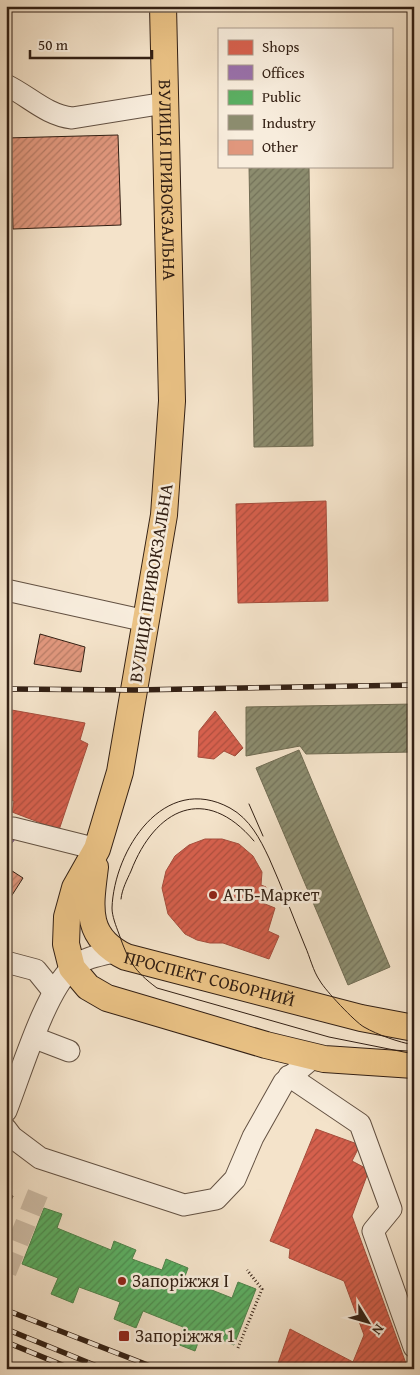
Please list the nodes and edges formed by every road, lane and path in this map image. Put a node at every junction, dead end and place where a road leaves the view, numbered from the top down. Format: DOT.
graph roads {
  1 [pos="163,6"];
  2 [pos="6,85"];
  3 [pos="165,103"];
  4 [pos="6,590"];
  5 [pos="146,621"];
  6 [pos="13,828"];
  7 [pos="96,849"];
  8 [pos="114,952"];
  9 [pos="6,962"];
  10 [pos="72,968"];
  11 [pos="53,991"];
  12 [pos="361,1018"];
  13 [pos="414,1028"];
  14 [pos="35,1038"];
  15 [pos="69,1051"];
  16 [pos="315,1056"];
  17 [pos="353,1060"];
  18 [pos="414,1065"];
  19 [pos="289,1076"];
  20 [pos="6,1111"];
  21 [pos="6,1129"];
  22 [pos="247,1270"];
  23 [pos="238,1348"];
  24 [pos="414,1348"];
  1 -- 3 [label="main road, ВУЛИЦЯ ПРИВОКЗАЛЬНА"];
  2 -- 3 [label="street"];
  3 -- 5 [label="main road, ВУЛИЦЯ ПРИВОКЗАЛЬНА"];
  4 -- 5 [label="street"];
  5 -- 7 [label="main road, ВУЛИЦЯ ПРИВОКЗАЛЬНА"];
  6 -- 7 [label="street"];
  7 -- 8 [label="main road, ПРОСПЕКТ СОБОРНИЙ"];
  7 -- 10 [label="main road, ВУЛИЦЯ ПРИВОКЗАЛЬНА"];
  8 -- 10 [label="street"];
  8 -- 12 [label="main road, ПРОСПЕКТ СОБОРНИЙ"];
  9 -- 11 [label="street"];
  10 -- 11 [label="street"];
  10 -- 16 [label="main road"];
  11 -- 14 [label="street"];
  12 -- 13 [label="main road, ПРОСПЕКТ СОБОРНИЙ"];
  12 -- 17 [label="main road"];
  14 -- 15 [label="street"];
  14 -- 20 [label="street"];
  16 -- 17 [label="main road"];
  16 -- 19 [label="street"];
  17 -- 18 [label="main road"];
  19 -- 21 [label="street"];
  19 -- 24 [label="street"];
  22 -- 23 [label="path"];
}
